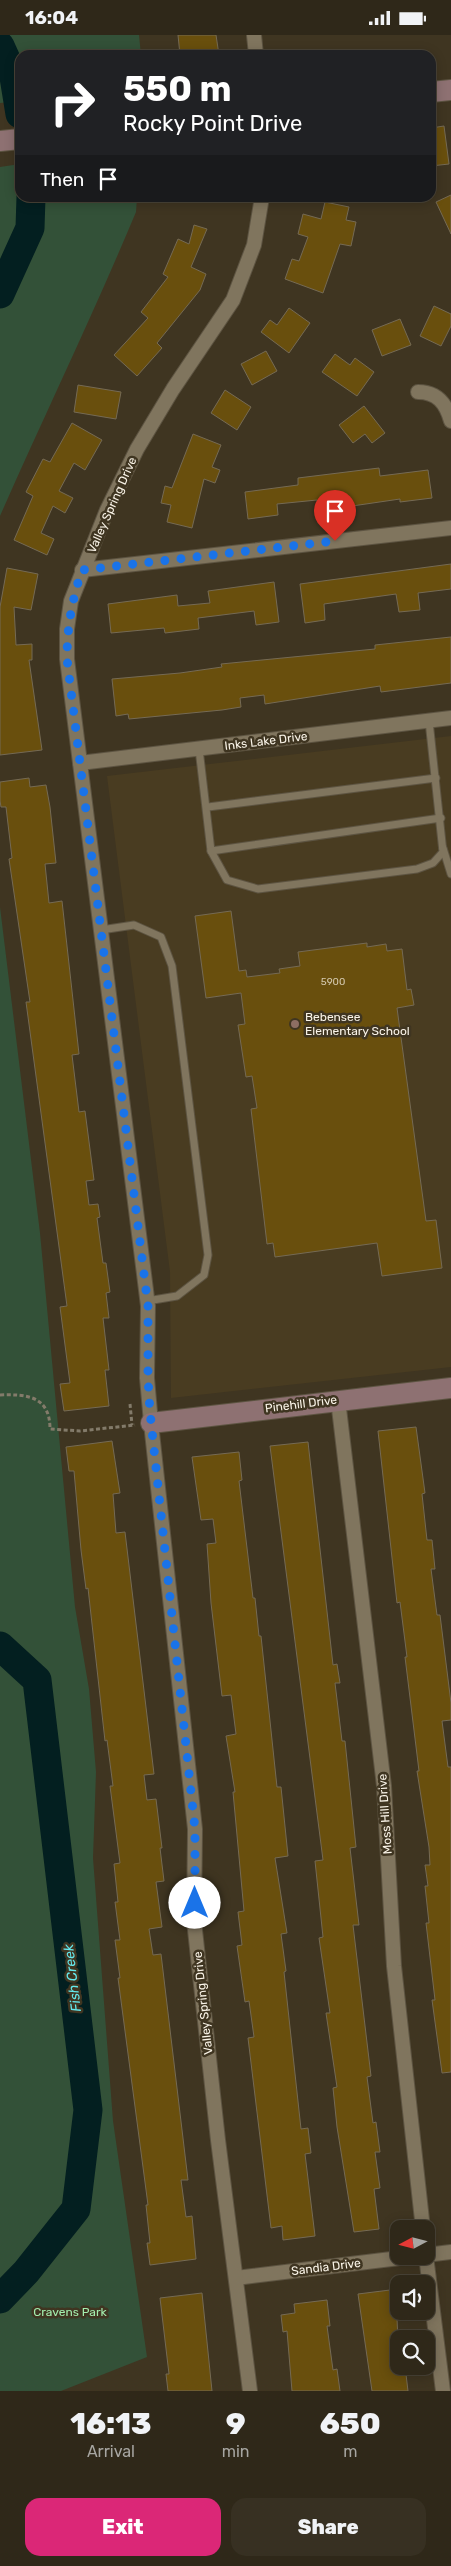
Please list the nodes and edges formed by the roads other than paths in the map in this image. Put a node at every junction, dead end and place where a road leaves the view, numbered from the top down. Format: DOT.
graph roads {
  1 [pos="254,35"];
  2 [pos="256,50"];
  3 [pos="451,90"];
  4 [pos="436,92"];
  5 [pos="15,140"];
  6 [pos="0,141"];
  7 [pos="261,202"];
  8 [pos="418,392"];
  9 [pos="451,421"];
  10 [pos="451,528"];
  11 [pos="82,570"];
  12 [pos="451,719"];
  13 [pos="429,721"];
  14 [pos="199,749"];
  15 [pos="80,763"];
  16 [pos="436,778"];
  17 [pos="208,807"];
  18 [pos="440,818"];
  19 [pos="442,847"];
  20 [pos="211,851"];
  21 [pos="451,874"];
  22 [pos="101,931"];
  23 [pos="147,1301"];
  24 [pos="451,1388"];
  25 [pos="338,1400"];
  26 [pos="141,1424"];
  27 [pos="422,2220"];
  28 [pos="451,2252"];
  29 [pos="435,2255"];
  30 [pos="390,2259"];
  31 [pos="427,2265"];
  32 [pos="236,2278"];
  33 [pos="250,2391"];
  34 [pos="443,2391"];
  1 -- 2 [label="street"];
  3 -- 4 [label="street"];
  5 -- 6 [label="street"];
  7 -- 11 [label="street, Valley Spring Drive"];
  8 -- 9 [label="street"];
  10 -- 11 [label="street"];
  11 -- 15 [label="street, Valley Spring Drive"];
  12 -- 13 [label="street, Inks Lake Drive"];
  13 -- 14 [label="street, Inks Lake Drive"];
  13 -- 16 [label="lane"];
  14 -- 15 [label="street, Inks Lake Drive"];
  14 -- 17 [label="lane"];
  15 -- 22 [label="street, Valley Spring Drive"];
  16 -- 17 [label="lane"];
  16 -- 18 [label="lane"];
  17 -- 20 [label="lane"];
  18 -- 19 [label="lane"];
  18 -- 20 [label="lane"];
  19 -- 20 [label="lane"];
  19 -- 21 [label="lane"];
  22 -- 23 [label="street, Valley Spring Drive"];
  22 -- 23 [label="lane"];
  23 -- 26 [label="street, Valley Spring Drive"];
  24 -- 25 [label="street, Pinehill Drive"];
  25 -- 26 [label="street, Pinehill Drive"];
  25 -- 27 [label="street, Moss Hill Drive"];
  26 -- 32 [label="street, Valley Spring Drive"];
  28 -- 29 [label="street"];
  30 -- 32 [label="street, Sandia Drive"];
  31 -- 34 [label="street"];
  32 -- 33 [label="street, Valley Spring Drive"];
}
